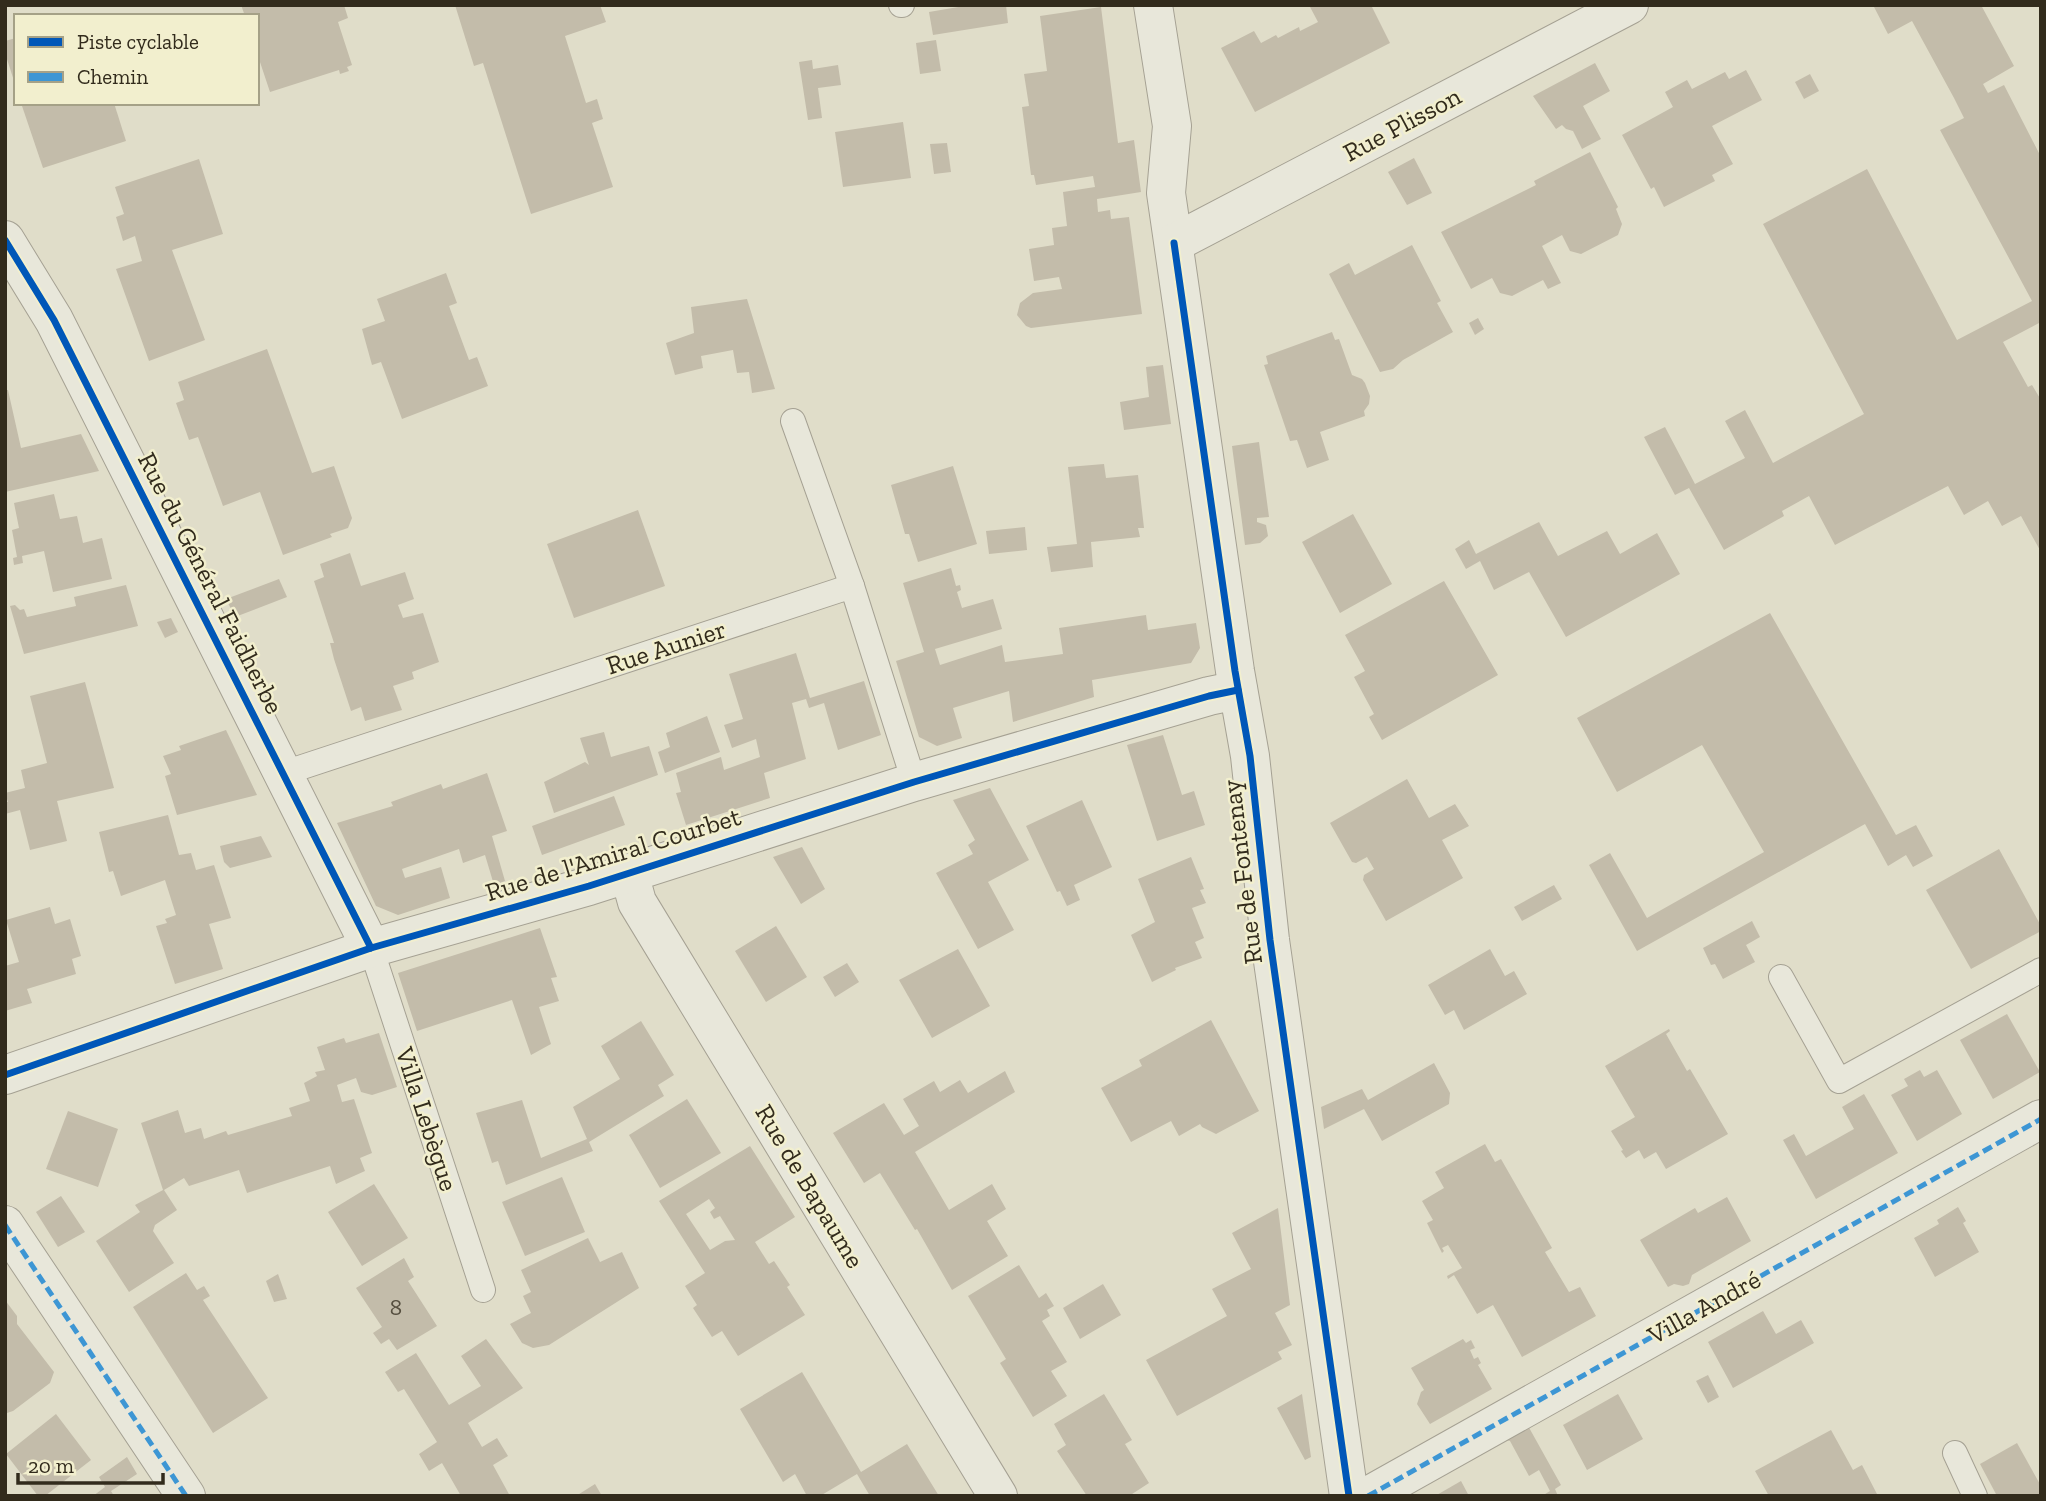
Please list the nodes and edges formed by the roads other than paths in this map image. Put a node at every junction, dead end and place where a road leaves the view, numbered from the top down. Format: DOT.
graph roads {
  1 [pos="1153,5"];
  2 [pos="1629,5"];
  3 [pos="5,240"];
  4 [pos="1174,243"];
  5 [pos="793,421"];
  6 [pos="852,586"];
  7 [pos="1238,690"];
  8 [pos="284,773"];
  9 [pos="914,782"];
  10 [pos="629,873"];
  11 [pos="371,948"];
  12 [pos="2041,970"];
  13 [pos="1781,977"];
  14 [pos="5,1074"];
  15 [pos="2041,1119"];
  16 [pos="5,1225"];
  17 [pos="482,1290"];
  18 [pos="1955,1453"];
  19 [pos="186,1496"];
  20 [pos="998,1496"];
  21 [pos="1349,1496"];
  22 [pos="1368,1496"];
  23 [pos="1975,1496"];
  1 -- 4 [label="street, Rue de Fontenay"];
  2 -- 4 [label="street, Rue Plisson"];
  3 -- 8 [label="street, Rue du Général Faidherbe"];
  4 -- 7 [label="street, Rue de Fontenay"];
  5 -- 6 [label="lane"];
  6 -- 8 [label="lane, Rue Aunier"];
  6 -- 9 [label="lane"];
  7 -- 9 [label="street, Rue de l'Amiral Courbet"];
  7 -- 21 [label="street, Rue de Fontenay"];
  8 -- 11 [label="street, Rue du Général Faidherbe"];
  9 -- 10 [label="street, Rue de l'Amiral Courbet"];
  10 -- 11 [label="street, Rue de l'Amiral Courbet"];
  10 -- 20 [label="street, Rue de Bapaume"];
  11 -- 14 [label="street, Rue de l'Amiral Courbet"];
  11 -- 17 [label="lane, Villa Lebègue"];
  12 -- 13 [label="lane"];
  15 -- 22 [label="street, Villa André"];
  16 -- 19 [label="street"];
  18 -- 23 [label="lane"];
}
